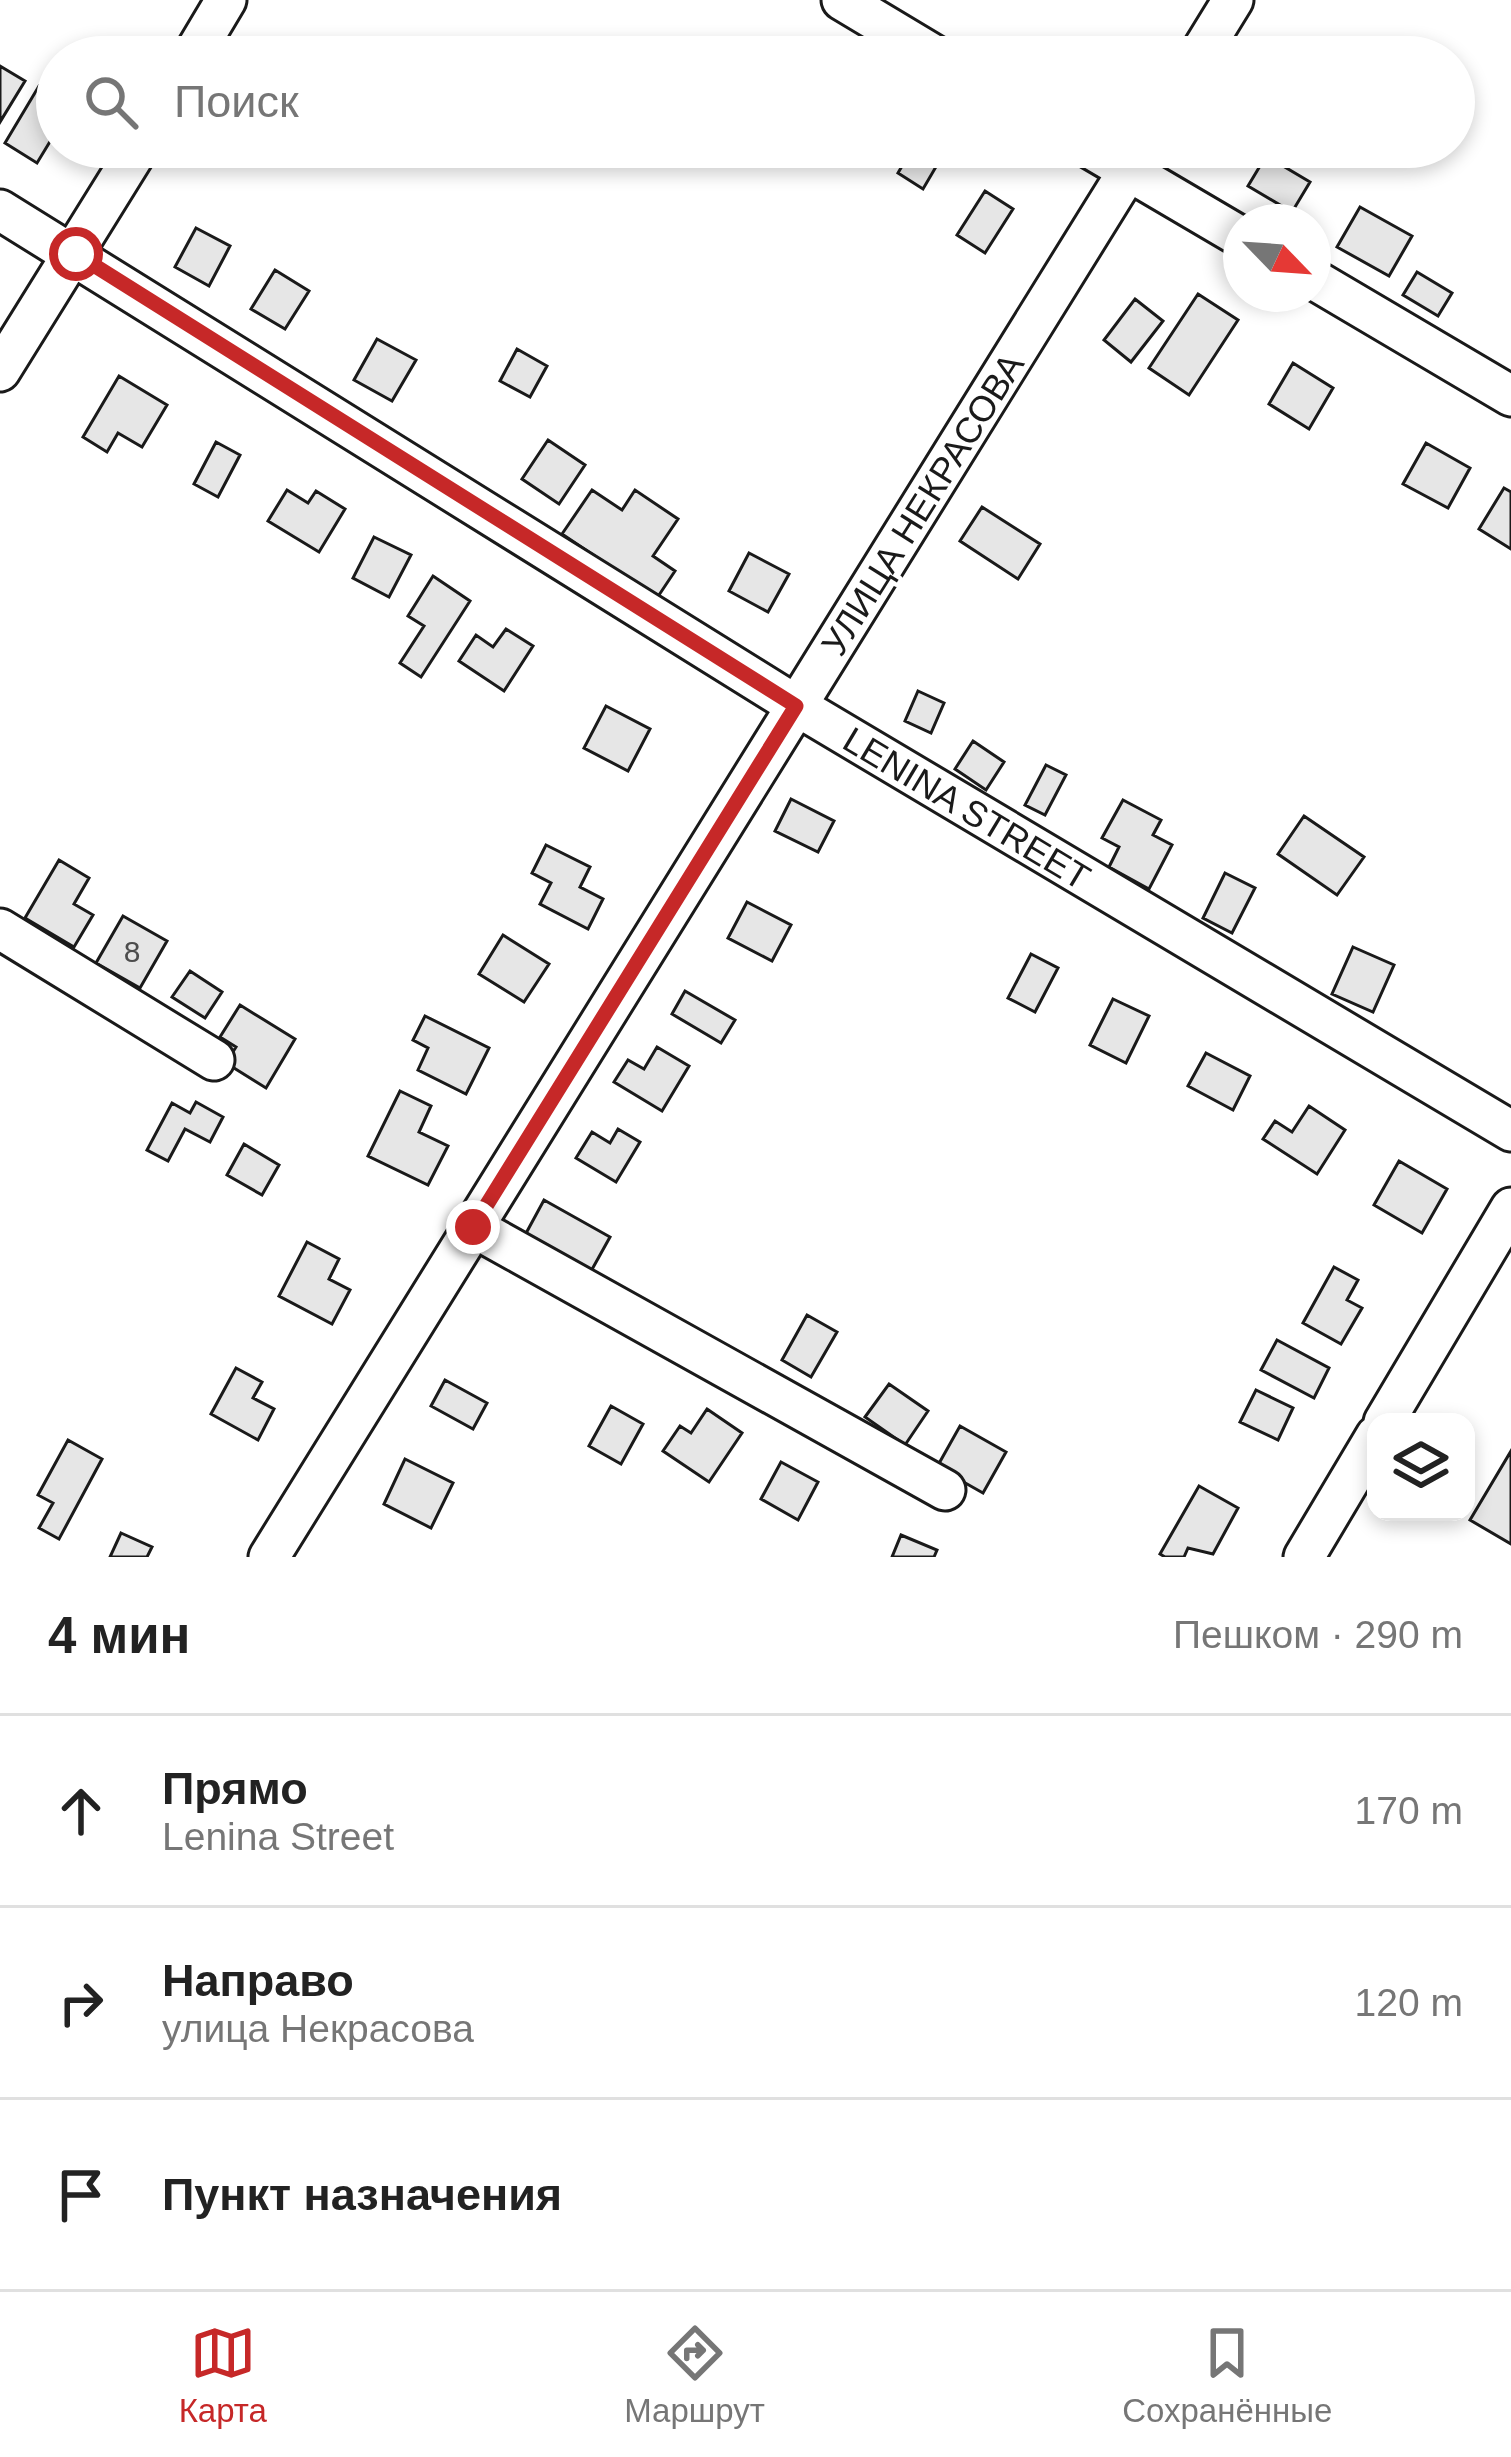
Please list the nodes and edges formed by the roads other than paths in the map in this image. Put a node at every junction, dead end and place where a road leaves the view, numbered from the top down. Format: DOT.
graph roads {
  1 [pos="226,0"];
  2 [pos="842,0"];
  3 [pos="1233,0"];
  4 [pos="205,36"];
  5 [pos="903,36"];
  6 [pos="1211,36"];
  7 [pos="127,168"];
  8 [pos="1130,168"];
  9 [pos="1148,168"];
  10 [pos="0,210"];
  11 [pos="1223,224"];
  12 [pos="76,254"];
  13 [pos="1331,290"];
  14 [pos="0,371"];
  15 [pos="1511,396"];
  16 [pos="796,706"];
  17 [pos="0,929"];
  18 [pos="214,1060"];
  19 [pos="1511,1131"];
  20 [pos="1511,1208"];
  21 [pos="473,1227"];
  22 [pos="1389,1413"];
  23 [pos="1367,1451"];
  24 [pos="945,1490"];
  25 [pos="269,1557"];
  26 [pos="1304,1557"];
  1 -- 4 [label="street"];
  2 -- 5 [label="street"];
  3 -- 6 [label="street"];
  7 -- 12 [label="street"];
  8 -- 16 [label="street, УЛИЦА НЕКРАСОВА"];
  9 -- 11 [label="street"];
  10 -- 12 [label="street, LENINA STREET"];
  12 -- 14 [label="street"];
  12 -- 16 [label="street, LENINA STREET"];
  13 -- 15 [label="street"];
  16 -- 19 [label="street, LENINA STREET"];
  16 -- 21 [label="street, УЛИЦА НЕКРАСОВА"];
  17 -- 18 [label="street"];
  20 -- 22 [label="street"];
  21 -- 24 [label="street"];
  21 -- 25 [label="street, УЛИЦА НЕКРАСОВА"];
  23 -- 26 [label="street"];
}
